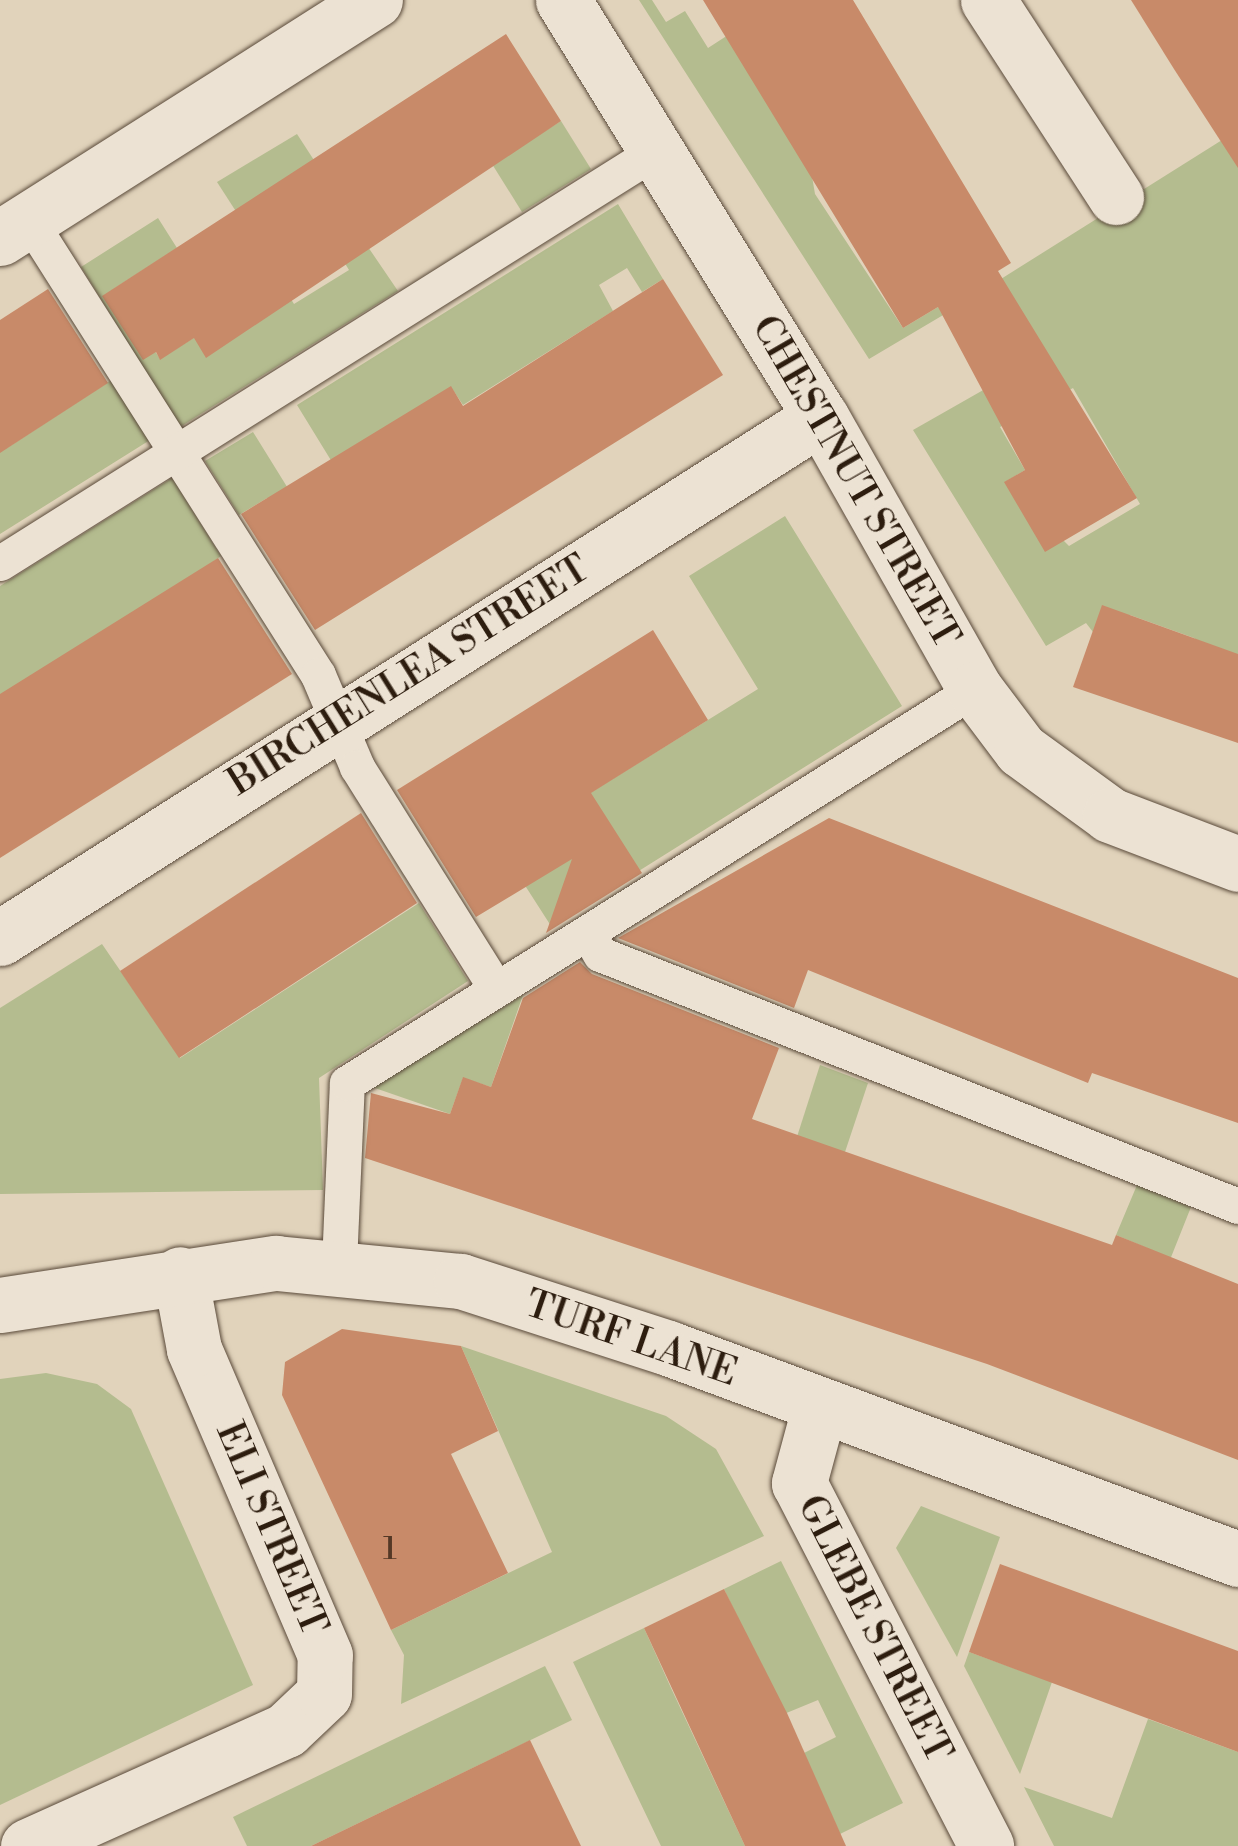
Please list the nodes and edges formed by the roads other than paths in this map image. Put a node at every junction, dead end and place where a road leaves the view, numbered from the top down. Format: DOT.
graph roads {
  1 [pos="376,0"];
  2 [pos="564,0"];
  3 [pos="988,0"];
  4 [pos="659,149"];
  5 [pos="1116,197"];
  6 [pos="14,229"];
  7 [pos="821,418"];
  8 [pos="176,452"];
  9 [pos="0,563"];
  10 [pos="974,689"];
  11 [pos="340,718"];
  12 [pos="1238,864"];
  13 [pos="587,933"];
  14 [pos="0,938"];
  15 [pos="496,989"];
  16 [pos="1238,1206"];
  17 [pos="339,1264"];
  18 [pos="180,1274"];
  19 [pos="0,1305"];
  20 [pos="820,1405"];
  21 [pos="1238,1559"];
  22 [pos="28,1846"];
  23 [pos="986,1846"];
  1 -- 6 [label="street"];
  2 -- 4 [label="street, CHESTNUT STREET"];
  3 -- 5 [label="street"];
  4 -- 7 [label="street, CHESTNUT STREET"];
  4 -- 8 [label="lane"];
  6 -- 8 [label="lane"];
  7 -- 10 [label="street, CHESTNUT STREET"];
  7 -- 11 [label="street, BIRCHENLEA STREET"];
  8 -- 9 [label="lane"];
  8 -- 11 [label="lane"];
  10 -- 12 [label="street, CHESTNUT STREET"];
  10 -- 13 [label="lane"];
  11 -- 14 [label="street, BIRCHENLEA STREET"];
  11 -- 15 [label="lane"];
  13 -- 15 [label="lane"];
  13 -- 16 [label="lane"];
  15 -- 17 [label="lane"];
  17 -- 18 [label="street, TURF LANE"];
  17 -- 20 [label="street, TURF LANE"];
  18 -- 19 [label="street, TURF LANE"];
  18 -- 22 [label="street, ELI STREET"];
  20 -- 21 [label="street, TURF LANE"];
  20 -- 23 [label="street, GLEBE STREET"];
}
